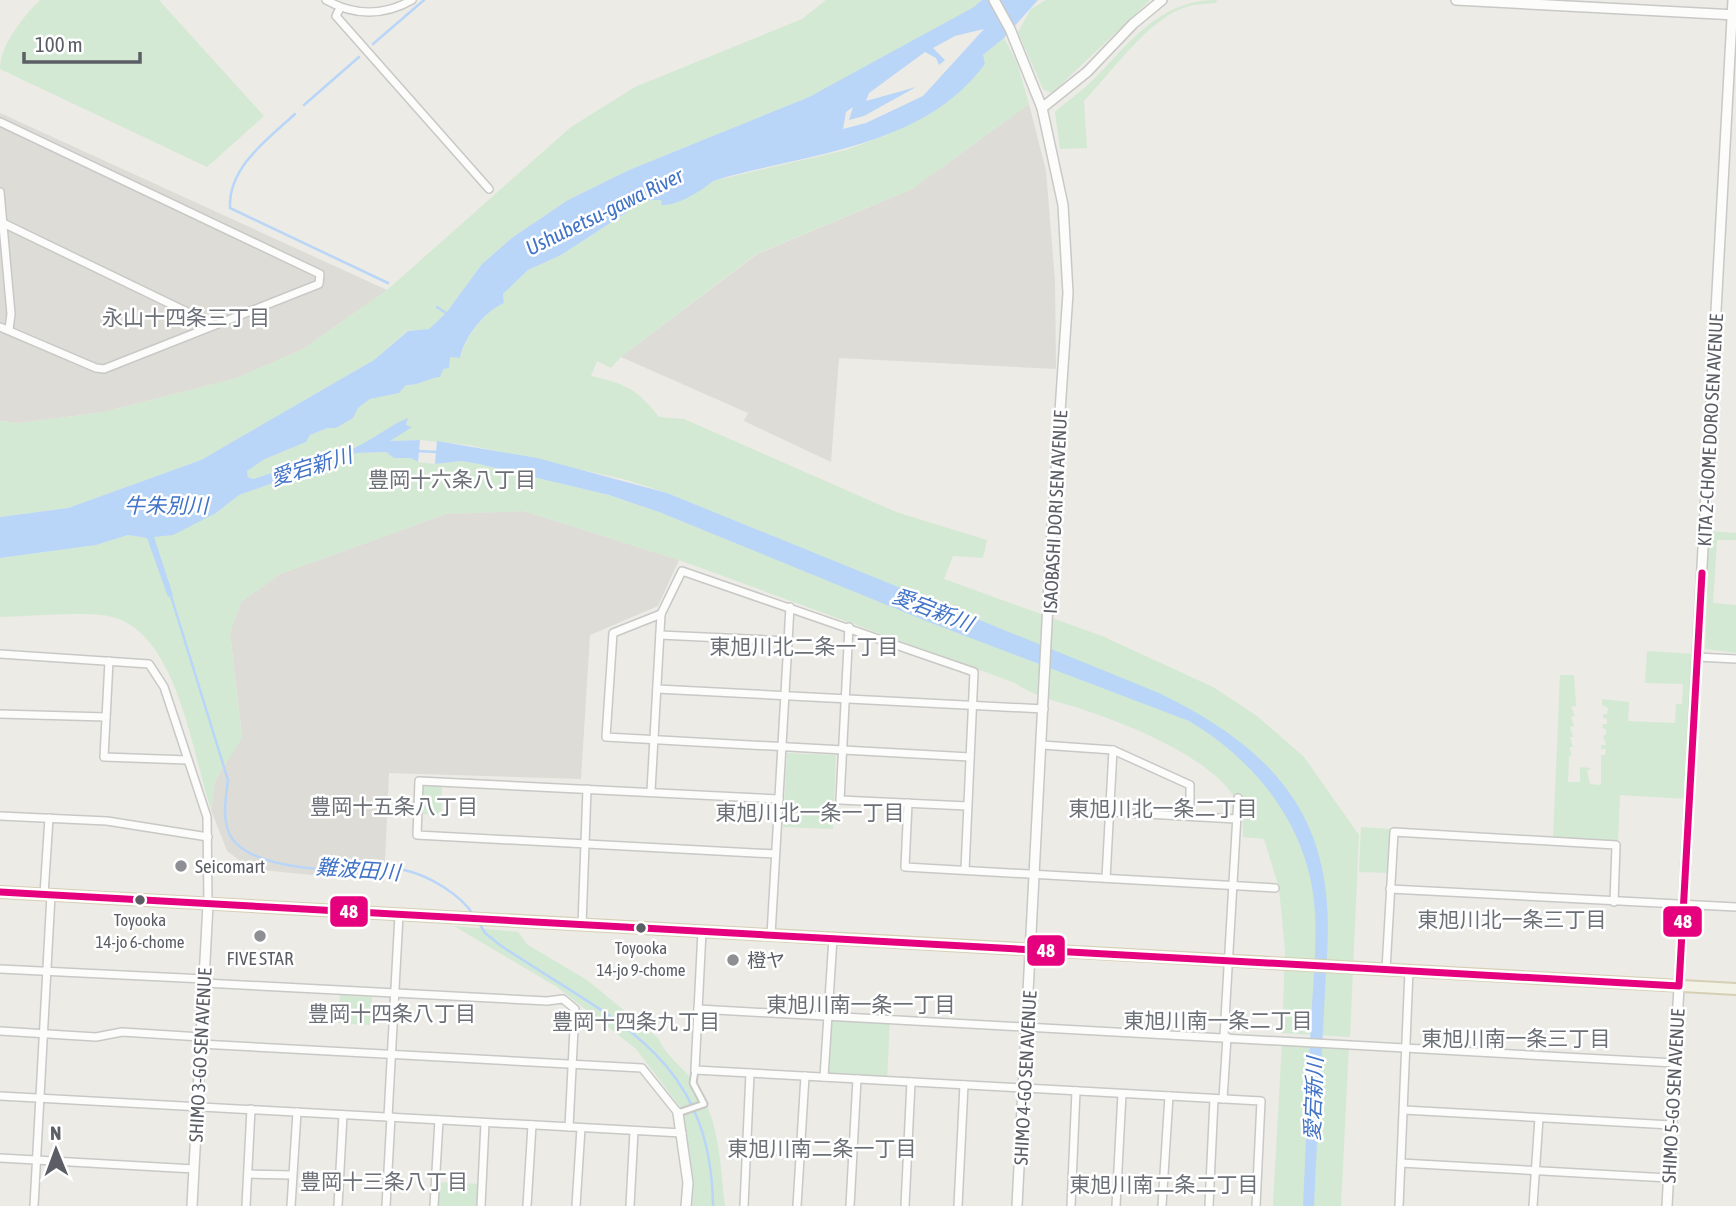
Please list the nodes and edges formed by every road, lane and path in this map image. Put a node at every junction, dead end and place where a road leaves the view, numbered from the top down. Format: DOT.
graph roads {
  1 [pos="326,0"];
  2 [pos="412,0"];
  3 [pos="994,0"];
  4 [pos="1162,0"];
  5 [pos="1456,0"];
  6 [pos="1733,0"];
  7 [pos="340,8"];
  8 [pos="1734,15"];
  9 [pos="1042,108"];
  10 [pos="0,122"];
  11 [pos="489,189"];
  12 [pos="0,192"];
  13 [pos="3,223"];
  14 [pos="214,325"];
  15 [pos="4,328"];
  16 [pos="790,607"];
  17 [pos="661,614"];
  18 [pos="849,627"];
  19 [pos="660,635"];
  20 [pos="788,640"];
  21 [pos="0,654"];
  22 [pos="1697,657"];
  23 [pos="1736,659"];
  24 [pos="109,661"];
  25 [pos="657,689"];
  26 [pos="785,696"];
  27 [pos="845,699"];
  28 [pos="972,705"];
  29 [pos="1044,709"];
  30 [pos="0,714"];
  31 [pos="106,717"];
  32 [pos="654,740"];
  33 [pos="1042,745"];
  34 [pos="782,746"];
  35 [pos="842,750"];
  36 [pos="1112,750"];
  37 [pos="970,757"];
  38 [pos="188,760"];
  39 [pos="587,789"];
  40 [pos="651,791"];
  41 [pos="1238,798"];
  42 [pos="779,799"];
  43 [pos="908,803"];
  44 [pos="967,806"];
  45 [pos="1111,812"];
  46 [pos="0,816"];
  47 [pos="1190,816"];
  48 [pos="49,818"];
  49 [pos="1236,819"];
  50 [pos="208,837"];
  51 [pos="585,844"];
  52 [pos="775,854"];
  53 [pos="965,870"];
  54 [pos="1035,874"];
  55 [pos="1106,878"];
  56 [pos="1233,886"];
  57 [pos="1275,888"];
  58 [pos="1390,889"];
  59 [pos="0,892"];
  60 [pos="48,894"];
  61 [pos="1614,902"];
  62 [pos="208,904"];
  63 [pos="1684,905"];
  64 [pos="1736,907"];
  65 [pos="399,915"];
  66 [pos="582,925"];
  67 [pos="702,932"];
  68 [pos="771,935"];
  69 [pos="833,939"];
  70 [pos="1032,950"];
  71 [pos="1228,961"];
  72 [pos="0,969"];
  73 [pos="1386,969"];
  74 [pos="1409,971"];
  75 [pos="46,972"];
  76 [pos="204,981"];
  77 [pos="1679,986"];
  78 [pos="1736,989"];
  79 [pos="395,993"];
  80 [pos="698,1009"];
  81 [pos="828,1015"];
  82 [pos="1027,1026"];
  83 [pos="0,1031"];
  84 [pos="43,1034"];
  85 [pos="1226,1037"];
  86 [pos="201,1040"];
  87 [pos="1406,1046"];
  88 [pos="390,1054"];
  89 [pos="1675,1063"];
  90 [pos="573,1064"];
  91 [pos="695,1070"];
  92 [pos="750,1073"];
  93 [pos="805,1076"];
  94 [pos="824,1077"];
  95 [pos="857,1079"];
  96 [pos="911,1082"];
  97 [pos="964,1085"];
  98 [pos="1024,1088"];
  99 [pos="1076,1091"];
  100 [pos="1122,1094"];
  101 [pos="0,1096"];
  102 [pos="1168,1096"];
  103 [pos="40,1098"];
  104 [pos="1214,1099"];
  105 [pos="1223,1100"];
  106 [pos="197,1107"];
  107 [pos="251,1110"];
  108 [pos="1404,1110"];
  109 [pos="297,1112"];
  110 [pos="681,1112"];
  111 [pos="343,1115"];
  112 [pos="389,1117"];
  113 [pos="1539,1118"];
  114 [pos="439,1120"];
  115 [pos="485,1122"];
  116 [pos="532,1125"];
  117 [pos="1671,1125"];
  118 [pos="569,1127"];
  119 [pos="581,1128"];
  120 [pos="634,1131"];
  121 [pos="682,1133"];
  122 [pos="0,1158"];
  123 [pos="36,1160"];
  124 [pos="1401,1163"];
  125 [pos="194,1169"];
  126 [pos="1534,1171"];
  127 [pos="248,1174"];
  128 [pos="292,1175"];
  129 [pos="1669,1178"];
  130 [pos="34,1206"];
  131 [pos="192,1206"];
  132 [pos="246,1206"];
  133 [pos="291,1206"];
  134 [pos="338,1206"];
  135 [pos="386,1206"];
  136 [pos="435,1206"];
  137 [pos="481,1206"];
  138 [pos="527,1206"];
  139 [pos="576,1206"];
  140 [pos="630,1206"];
  141 [pos="686,1206"];
  142 [pos="744,1206"];
  143 [pos="796,1206"];
  144 [pos="850,1206"];
  145 [pos="905,1206"];
  146 [pos="958,1206"];
  147 [pos="1017,1206"];
  148 [pos="1071,1206"];
  149 [pos="1116,1206"];
  150 [pos="1162,1206"];
  151 [pos="1209,1206"];
  152 [pos="1256,1206"];
  153 [pos="1399,1206"];
  154 [pos="1532,1206"];
  155 [pos="1667,1206"];
  1 -- 7 [label="street"];
  2 -- 7 [label="street"];
  3 -- 9 [label="street, ISAOBASHI DORI SEN AVENUE"];
  4 -- 9 [label="street"];
  5 -- 8 [label="street"];
  6 -- 8 [label="street, KITA 2-CHOME DORO SEN AVENUE"];
  7 -- 11 [label="street"];
  8 -- 22 [label="street, KITA 2-CHOME DORO SEN AVENUE"];
  9 -- 29 [label="street, ISAOBASHI DORI SEN AVENUE"];
  10 -- 14 [label="street"];
  12 -- 13 [label="street"];
  13 -- 14 [label="street"];
  13 -- 15 [label="street"];
  14 -- 15 [label="street"];
  16 -- 17 [label="street"];
  16 -- 18 [label="street"];
  16 -- 20 [label="street"];
  17 -- 19 [label="street"];
  17 -- 32 [label="street"];
  18 -- 27 [label="street"];
  18 -- 28 [label="street"];
  19 -- 20 [label="street"];
  19 -- 25 [label="street"];
  20 -- 26 [label="street"];
  21 -- 24 [label="street"];
  22 -- 23 [label="street"];
  22 -- 63 [label="street, KITA 2-CHOME DORO SEN AVENUE"];
  24 -- 31 [label="street"];
  24 -- 38 [label="street"];
  25 -- 26 [label="street"];
  25 -- 32 [label="street"];
  26 -- 27 [label="street"];
  26 -- 34 [label="street"];
  27 -- 28 [label="street"];
  27 -- 35 [label="street"];
  28 -- 29 [label="street"];
  28 -- 37 [label="street"];
  29 -- 33 [label="street, ISAOBASHI DORI SEN AVENUE"];
  30 -- 31 [label="street"];
  31 -- 38 [label="street"];
  32 -- 34 [label="street"];
  32 -- 40 [label="street"];
  33 -- 36 [label="street"];
  33 -- 54 [label="street, ISAOBASHI DORI SEN AVENUE"];
  34 -- 35 [label="street"];
  34 -- 42 [label="street"];
  35 -- 37 [label="street"];
  35 -- 43 [label="street"];
  36 -- 45 [label="street"];
  36 -- 47 [label="street"];
  37 -- 44 [label="street"];
  38 -- 50 [label="street"];
  39 -- 40 [label="street"];
  39 -- 51 [label="street"];
  39 -- 51 [label="street"];
  40 -- 42 [label="street"];
  41 -- 49 [label="street"];
  42 -- 52 [label="street"];
  43 -- 44 [label="street"];
  43 -- 53 [label="street"];
  44 -- 53 [label="street"];
  45 -- 47 [label="street"];
  45 -- 55 [label="street"];
  46 -- 48 [label="street"];
  47 -- 49 [label="street"];
  48 -- 50 [label="street"];
  48 -- 60 [label="street"];
  49 -- 56 [label="street"];
  50 -- 62 [label="street"];
  51 -- 52 [label="street"];
  51 -- 66 [label="street"];
  52 -- 68 [label="street"];
  53 -- 54 [label="street"];
  54 -- 55 [label="street"];
  54 -- 70 [label="street, ISAOBASHI DORI SEN AVENUE"];
  55 -- 56 [label="street"];
  56 -- 57 [label="street"];
  56 -- 71 [label="street"];
  58 -- 61 [label="street"];
  58 -- 61 [label="street"];
  58 -- 73 [label="street"];
  59 -- 60 [label="main road"];
  60 -- 62 [label="main road"];
  60 -- 75 [label="street"];
  61 -- 63 [label="street"];
  62 -- 65 [label="main road"];
  62 -- 76 [label="street, SHIMO 3-GO SEN AVENUE"];
  63 -- 64 [label="street"];
  63 -- 77 [label="street, KITA 2-CHOME DORO SEN AVENUE"];
  65 -- 66 [label="main road"];
  65 -- 79 [label="street"];
  66 -- 67 [label="main road"];
  67 -- 68 [label="main road"];
  67 -- 80 [label="street"];
  68 -- 69 [label="main road"];
  69 -- 70 [label="main road"];
  69 -- 81 [label="street"];
  70 -- 71 [label="main road"];
  70 -- 82 [label="street, SHIMO 4-GO SEN AVENUE"];
  71 -- 73 [label="main road"];
  71 -- 85 [label="street"];
  72 -- 75 [label="street"];
  73 -- 74 [label="main road"];
  74 -- 77 [label="main road"];
  74 -- 87 [label="street"];
  75 -- 76 [label="street"];
  75 -- 84 [label="street"];
  76 -- 79 [label="street"];
  76 -- 86 [label="street, SHIMO 3-GO SEN AVENUE"];
  77 -- 78 [label="main road"];
  77 -- 89 [label="street, SHIMO 5-GO SEN AVENUE"];
  79 -- 88 [label="street"];
  79 -- 90 [label="street"];
  80 -- 81 [label="street"];
  80 -- 91 [label="street"];
  81 -- 82 [label="street"];
  81 -- 94 [label="street"];
  82 -- 85 [label="street"];
  82 -- 98 [label="street, SHIMO 4-GO SEN AVENUE"];
  83 -- 84 [label="street"];
  84 -- 86 [label="street"];
  84 -- 103 [label="street"];
  85 -- 87 [label="street"];
  85 -- 105 [label="street"];
  86 -- 88 [label="street"];
  86 -- 106 [label="street, SHIMO 3-GO SEN AVENUE"];
  87 -- 89 [label="street"];
  87 -- 108 [label="street"];
  88 -- 90 [label="street"];
  88 -- 112 [label="street"];
  89 -- 117 [label="street, SHIMO 5-GO SEN AVENUE"];
  90 -- 110 [label="street"];
  90 -- 118 [label="street"];
  91 -- 92 [label="street"];
  91 -- 110 [label="street"];
  92 -- 93 [label="street"];
  92 -- 142 [label="street"];
  93 -- 94 [label="street"];
  93 -- 143 [label="street"];
  94 -- 95 [label="street"];
  95 -- 96 [label="street"];
  95 -- 144 [label="street"];
  96 -- 97 [label="street"];
  96 -- 145 [label="street"];
  97 -- 98 [label="street"];
  97 -- 146 [label="street"];
  98 -- 99 [label="street"];
  98 -- 147 [label="street, SHIMO 4-GO SEN AVENUE"];
  99 -- 100 [label="street"];
  99 -- 148 [label="street"];
  100 -- 102 [label="street"];
  100 -- 149 [label="street"];
  101 -- 103 [label="street"];
  102 -- 104 [label="street"];
  102 -- 150 [label="street"];
  103 -- 106 [label="street"];
  103 -- 123 [label="street"];
  104 -- 105 [label="street"];
  104 -- 151 [label="street"];
  105 -- 152 [label="street"];
  106 -- 107 [label="street"];
  106 -- 125 [label="street, SHIMO 3-GO SEN AVENUE"];
  107 -- 109 [label="street"];
  107 -- 127 [label="street"];
  108 -- 113 [label="street"];
  108 -- 124 [label="street"];
  109 -- 111 [label="street"];
  109 -- 128 [label="street"];
  110 -- 121 [label="street"];
  111 -- 112 [label="street"];
  111 -- 134 [label="street"];
  112 -- 114 [label="street"];
  112 -- 135 [label="street"];
  113 -- 117 [label="street"];
  113 -- 126 [label="street"];
  114 -- 115 [label="street"];
  114 -- 136 [label="street"];
  115 -- 116 [label="street"];
  115 -- 137 [label="street"];
  116 -- 118 [label="street"];
  116 -- 138 [label="street"];
  117 -- 129 [label="street, SHIMO 5-GO SEN AVENUE"];
  118 -- 119 [label="street"];
  119 -- 120 [label="street"];
  119 -- 139 [label="street"];
  120 -- 121 [label="street"];
  120 -- 140 [label="street"];
  121 -- 141 [label="street"];
  122 -- 123 [label="street"];
  123 -- 125 [label="street"];
  123 -- 130 [label="street"];
  124 -- 126 [label="street"];
  124 -- 153 [label="street"];
  125 -- 131 [label="street, SHIMO 3-GO SEN AVENUE"];
  126 -- 129 [label="street"];
  126 -- 154 [label="street"];
  127 -- 128 [label="street"];
  127 -- 132 [label="street"];
  128 -- 133 [label="street"];
  129 -- 155 [label="street, SHIMO 5-GO SEN AVENUE"];
}
